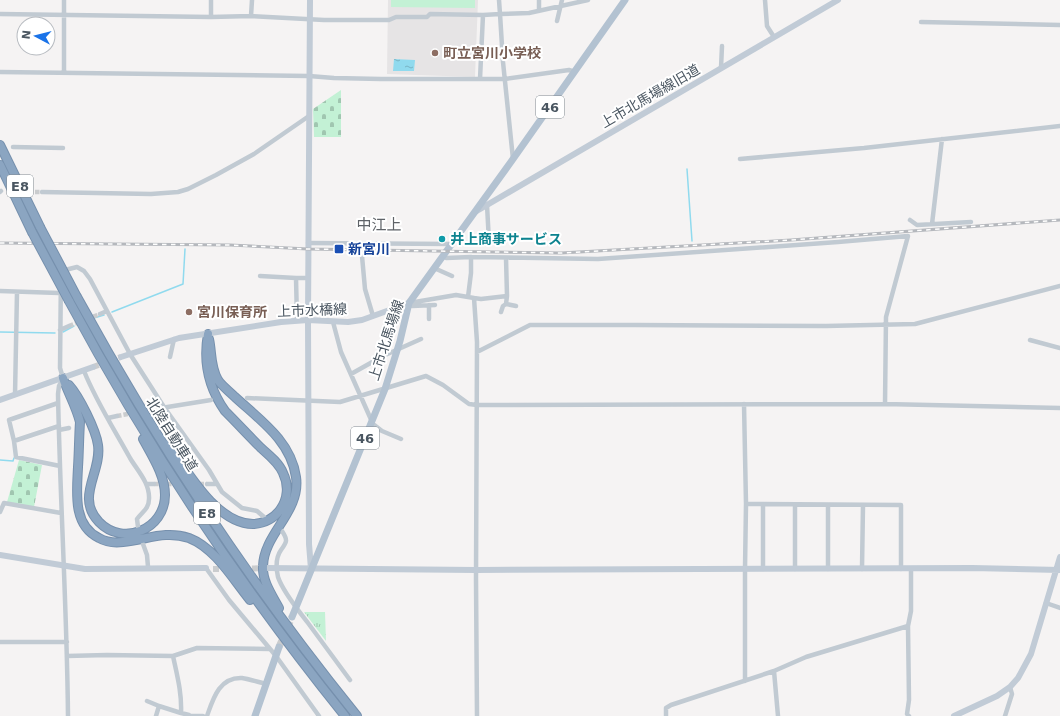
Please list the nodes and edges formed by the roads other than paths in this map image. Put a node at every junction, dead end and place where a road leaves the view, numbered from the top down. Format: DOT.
graph roads {
  1 [pos="64,0"];
  2 [pos="211,0"];
  3 [pos="252,0"];
  4 [pos="310,0"];
  5 [pos="499,0"];
  6 [pos="539,0"];
  7 [pos="562,0"];
  8 [pos="585,0"];
  9 [pos="625,0"];
  10 [pos="764,0"];
  11 [pos="838,0"];
  12 [pos="560,6"];
  13 [pos="539,11"];
  14 [pos="0,14"];
  15 [pos="64,14"];
  16 [pos="500,14"];
  17 [pos="483,15"];
  18 [pos="251,16"];
  19 [pos="211,17"];
  20 [pos="310,18"];
  21 [pos="557,21"];
  22 [pos="921,22"];
  23 [pos="1060,25"];
  24 [pos="774,37"];
  25 [pos="722,46"];
  26 [pos="721,68"];
  27 [pos="0,72"];
  28 [pos="64,72"];
  29 [pos="574,72"];
  30 [pos="309,76"];
  31 [pos="480,79"];
  32 [pos="505,79"];
  33 [pos="309,116"];
  34 [pos="1060,126"];
  35 [pos="942,139"];
  36 [pos="0,145"];
  37 [pos="13,147"];
  38 [pos="63,148"];
  39 [pos="513,159"];
  40 [pos="740,159"];
  41 [pos="0,165"];
  42 [pos="42,192"];
  43 [pos="487,205"];
  44 [pos="474,213"];
  45 [pos="910,220"];
  46 [pos="971,222"];
  47 [pos="932,224"];
  48 [pos="489,242"];
  49 [pos="308,243"];
  50 [pos="452,244"];
  51 [pos="362,256"];
  52 [pos="443,256"];
  53 [pos="471,257"];
  54 [pos="506,258"];
  55 [pos="434,268"];
  56 [pos="260,276"];
  57 [pos="452,276"];
  58 [pos="296,278"];
  59 [pos="308,278"];
  60 [pos="1060,286"];
  61 [pos="0,291"];
  62 [pos="17,292"];
  63 [pos="59,292"];
  64 [pos="507,296"];
  65 [pos="468,297"];
  66 [pos="474,298"];
  67 [pos="409,303"];
  68 [pos="506,304"];
  69 [pos="429,305"];
  70 [pos="435,305"];
  71 [pos="516,306"];
  72 [pos="107,312"];
  73 [pos="501,312"];
  74 [pos="100,314"];
  75 [pos="373,316"];
  76 [pos="429,319"];
  77 [pos="297,320"];
  78 [pos="308,320"];
  79 [pos="333,322"];
  80 [pos="886,325"];
  81 [pos="69,326"];
  82 [pos="60,330"];
  83 [pos="208,334"];
  84 [pos="88,336"];
  85 [pos="174,339"];
  86 [pos="421,339"];
  87 [pos="1030,340"];
  88 [pos="1060,348"];
  89 [pos="398,349"];
  90 [pos="477,352"];
  91 [pos="130,354"];
  92 [pos="121,356"];
  93 [pos="170,357"];
  94 [pos="93,367"];
  95 [pos="84,371"];
  96 [pos="351,374"];
  97 [pos="63,378"];
  98 [pos="125,383"];
  99 [pos="385,388"];
  100 [pos="15,394"];
  101 [pos="361,396"];
  102 [pos="246,398"];
  103 [pos="0,400"];
  104 [pos="211,400"];
  105 [pos="309,402"];
  106 [pos="58,403"];
  107 [pos="744,404"];
  108 [pos="886,404"];
  109 [pos="477,405"];
  110 [pos="164,407"];
  111 [pos="1060,408"];
  112 [pos="155,409"];
  113 [pos="117,416"];
  114 [pos="108,418"];
  115 [pos="372,420"];
  116 [pos="59,428"];
  117 [pos="69,428"];
  118 [pos="401,439"];
  119 [pos="14,443"];
  120 [pos="60,466"];
  121 [pos="147,484"];
  122 [pos="154,484"];
  123 [pos="207,484"];
  124 [pos="216,484"];
  125 [pos="2,502"];
  126 [pos="746,504"];
  127 [pos="763,505"];
  128 [pos="795,505"];
  129 [pos="828,505"];
  130 [pos="863,505"];
  131 [pos="0,512"];
  132 [pos="62,513"];
  133 [pos="264,517"];
  134 [pos="138,527"];
  135 [pos="282,531"];
  136 [pos="143,544"];
  137 [pos="0,555"];
  138 [pos="1060,557"];
  139 [pos="63,566"];
  140 [pos="148,567"];
  141 [pos="206,568"];
  142 [pos="266,568"];
  143 [pos="276,568"];
  144 [pos="213,569"];
  145 [pos="311,569"];
  146 [pos="745,569"];
  147 [pos="763,569"];
  148 [pos="796,569"];
  149 [pos="828,569"];
  150 [pos="862,569"];
  151 [pos="901,569"];
  152 [pos="911,569"];
  153 [pos="476,570"];
  154 [pos="1058,570"];
  155 [pos="1046,603"];
  156 [pos="296,608"];
  157 [pos="1060,608"];
  158 [pos="292,617"];
  159 [pos="908,626"];
  160 [pos="0,642"];
  161 [pos="67,642"];
  162 [pos="279,647"];
  163 [pos="270,649"];
  164 [pos="67,656"];
  165 [pos="173,656"];
  166 [pos="276,656"];
  167 [pos="302,661"];
  168 [pos="774,672"];
  169 [pos="350,680"];
  170 [pos="745,681"];
  171 [pos="266,684"];
  172 [pos="1010,687"];
  173 [pos="338,692"];
  174 [pos="147,701"];
  175 [pos="159,706"];
  176 [pos="181,713"];
  177 [pos="68,716"];
  178 [pos="156,716"];
  179 [pos="189,716"];
  180 [pos="203,716"];
  181 [pos="207,716"];
  182 [pos="256,716"];
  183 [pos="319,716"];
  184 [pos="345,716"];
  185 [pos="357,716"];
  186 [pos="477,716"];
  187 [pos="666,716"];
  188 [pos="778,716"];
  189 [pos="909,716"];
  190 [pos="954,716"];
  191 [pos="1005,716"];
  1 -- 15 [label="street"];
  2 -- 19 [label="street"];
  3 -- 18 [label="street"];
  4 -- 20 [label="street"];
  5 -- 16 [label="street"];
  6 -- 13 [label="street"];
  7 -- 12 [label="street"];
  8 -- 12 [label="street"];
  9 -- 29 [label="main road, 上市北馬場線 / 46"];
  10 -- 24 [label="street"];
  11 -- 24 [label="street, 上市北馬場線旧道"];
  12 -- 13 [label="street"];
  12 -- 21 [label="street"];
  13 -- 16 [label="street"];
  14 -- 15 [label="street"];
  15 -- 19 [label="street"];
  15 -- 28 [label="street"];
  16 -- 17 [label="street"];
  16 -- 32 [label="street"];
  17 -- 20 [label="street"];
  17 -- 31 [label="street"];
  18 -- 19 [label="street"];
  18 -- 20 [label="street"];
  20 -- 30 [label="street"];
  22 -- 23 [label="street"];
  24 -- 26 [label="street, 上市北馬場線旧道"];
  25 -- 26 [label="street"];
  26 -- 43 [label="street, 上市北馬場線旧道"];
  27 -- 28 [label="street"];
  28 -- 30 [label="street"];
  29 -- 32 [label="street"];
  29 -- 39 [label="main road, 上市北馬場線 / 46"];
  30 -- 31 [label="street"];
  30 -- 33 [label="street"];
  31 -- 32 [label="street"];
  32 -- 39 [label="street"];
  33 -- 42 [label="street"];
  33 -- 49 [label="street"];
  34 -- 35 [label="street"];
  35 -- 40 [label="street"];
  35 -- 47 [label="street"];
  36 -- 98 [label="highway, 北陸自動車道 / E8, bridge"];
  37 -- 38 [label="street"];
  39 -- 44 [label="main road, 上市北馬場線 / 46"];
  41 -- 84 [label="highway, 北陸自動車道 / E8, bridge"];
  43 -- 44 [label="street, 上市北馬場線旧道"];
  43 -- 48 [label="street"];
  44 -- 50 [label="main road, 上市北馬場線 / 46"];
  45 -- 47 [label="street"];
  46 -- 47 [label="street"];
  49 -- 50 [label="street"];
  49 -- 59 [label="street"];
  50 -- 52 [label="main road, 上市北馬場線 / 46"];
  51 -- 75 [label="street"];
  52 -- 53 [label="street"];
  52 -- 55 [label="main road, 上市北馬場線 / 46"];
  53 -- 54 [label="street"];
  53 -- 65 [label="street"];
  54 -- 64 [label="street"];
  54 -- 80 [label="street"];
  55 -- 57 [label="street"];
  55 -- 67 [label="main road, 上市北馬場線 / 46"];
  56 -- 58 [label="street"];
  58 -- 59 [label="street"];
  58 -- 77 [label="street"];
  59 -- 78 [label="street"];
  60 -- 80 [label="street"];
  61 -- 62 [label="street"];
  62 -- 63 [label="street"];
  62 -- 100 [label="street"];
  63 -- 72 [label="street"];
  63 -- 82 [label="street"];
  64 -- 66 [label="street"];
  64 -- 68 [label="street"];
  65 -- 66 [label="street"];
  65 -- 67 [label="street"];
  66 -- 90 [label="street"];
  67 -- 69 [label="street"];
  67 -- 75 [label="street, 上市水橋線"];
  67 -- 89 [label="main road, 上市北馬場線 / 46"];
  68 -- 71 [label="street"];
  68 -- 73 [label="street"];
  69 -- 70 [label="street"];
  69 -- 76 [label="street"];
  72 -- 74 [label="street"];
  72 -- 91 [label="street"];
  75 -- 79 [label="street, 上市水橋線"];
  77 -- 78 [label="street, 上市水橋線"];
  77 -- 83 [label="street, 上市水橋線"];
  78 -- 79 [label="street, 上市水橋線"];
  78 -- 105 [label="street"];
  79 -- 96 [label="street"];
  80 -- 90 [label="street"];
  80 -- 108 [label="street"];
  81 -- 82 [label="street"];
  82 -- 97 [label="street"];
  83 -- 85 [label="street, 上市水橋線"];
  83 -- 98 [label="highway"];
  83 -- 173 [label="highway"];
  84 -- 97 [label="highway"];
  84 -- 167 [label="highway, 北陸自動車道 / E8"];
  85 -- 91 [label="street, 上市水橋線"];
  85 -- 93 [label="street"];
  86 -- 89 [label="street"];
  87 -- 88 [label="street"];
  89 -- 96 [label="street"];
  89 -- 99 [label="main road, 上市北馬場線 / 46"];
  90 -- 109 [label="street"];
  91 -- 92 [label="street, 上市水橋線"];
  91 -- 110 [label="street"];
  94 -- 95 [label="street"];
  95 -- 97 [label="street"];
  95 -- 114 [label="street"];
  96 -- 101 [label="street"];
  97 -- 100 [label="street"];
  97 -- 106 [label="street"];
  97 -- 167 [label="highway"];
  98 -- 173 [label="highway, 北陸自動車道 / E8"];
  99 -- 101 [label="street"];
  99 -- 109 [label="street"];
  99 -- 115 [label="main road, 上市北馬場線 / 46"];
  100 -- 103 [label="street"];
  101 -- 105 [label="street"];
  101 -- 115 [label="street"];
  102 -- 105 [label="street"];
  104 -- 110 [label="street"];
  105 -- 145 [label="street"];
  106 -- 116 [label="street"];
  106 -- 119 [label="street"];
  107 -- 108 [label="street"];
  107 -- 109 [label="street"];
  107 -- 126 [label="street"];
  108 -- 111 [label="street"];
  109 -- 153 [label="street"];
  110 -- 112 [label="street"];
  110 -- 124 [label="street"];
  113 -- 114 [label="street"];
  114 -- 121 [label="street"];
  115 -- 118 [label="street"];
  115 -- 145 [label="main road, 上市北馬場線 / 46"];
  116 -- 117 [label="street"];
  116 -- 119 [label="street"];
  116 -- 120 [label="street"];
  119 -- 120 [label="street"];
  120 -- 132 [label="street"];
  121 -- 122 [label="street"];
  121 -- 134 [label="street"];
  123 -- 124 [label="street"];
  124 -- 133 [label="street"];
  125 -- 131 [label="street"];
  125 -- 132 [label="street"];
  126 -- 127 [label="street"];
  126 -- 146 [label="street"];
  127 -- 128 [label="street"];
  127 -- 147 [label="street"];
  128 -- 129 [label="street"];
  128 -- 148 [label="street"];
  129 -- 130 [label="street"];
  129 -- 149 [label="street"];
  130 -- 150 [label="street"];
  130 -- 151 [label="street"];
  132 -- 139 [label="street"];
  135 -- 143 [label="street"];
  136 -- 140 [label="street"];
  137 -- 139 [label="street"];
  138 -- 154 [label="street"];
  139 -- 140 [label="street"];
  139 -- 161 [label="street"];
  140 -- 141 [label="street"];
  141 -- 144 [label="street"];
  141 -- 163 [label="street"];
  142 -- 143 [label="street"];
  143 -- 145 [label="street"];
  143 -- 156 [label="street"];
  145 -- 153 [label="street"];
  145 -- 156 [label="main road, 上市北馬場線 / 46"];
  146 -- 147 [label="street"];
  146 -- 153 [label="street"];
  146 -- 170 [label="street"];
  147 -- 148 [label="street"];
  148 -- 149 [label="street"];
  149 -- 150 [label="street"];
  150 -- 151 [label="street"];
  151 -- 152 [label="street"];
  152 -- 154 [label="street"];
  152 -- 159 [label="street"];
  153 -- 186 [label="street"];
  154 -- 155 [label="street"];
  155 -- 157 [label="street"];
  155 -- 172 [label="street"];
  156 -- 158 [label="main road, 上市北馬場線 / 46"];
  156 -- 169 [label="street"];
  159 -- 168 [label="street"];
  159 -- 189 [label="street"];
  160 -- 161 [label="street"];
  161 -- 164 [label="street"];
  162 -- 166 [label="main road"];
  163 -- 165 [label="street"];
  163 -- 166 [label="street"];
  164 -- 165 [label="street"];
  164 -- 177 [label="street"];
  165 -- 176 [label="street"];
  166 -- 171 [label="main road"];
  166 -- 183 [label="street"];
  167 -- 184 [label="highway, 北陸自動車道 / E8"];
  168 -- 170 [label="street"];
  168 -- 188 [label="street"];
  170 -- 187 [label="street"];
  171 -- 181 [label="street"];
  171 -- 182 [label="main road"];
  172 -- 190 [label="street"];
  172 -- 191 [label="street"];
  173 -- 185 [label="highway, 北陸自動車道 / E8"];
  174 -- 175 [label="street"];
  175 -- 176 [label="street"];
  175 -- 178 [label="street"];
  176 -- 179 [label="street"];
  179 -- 180 [label="street"];
}
